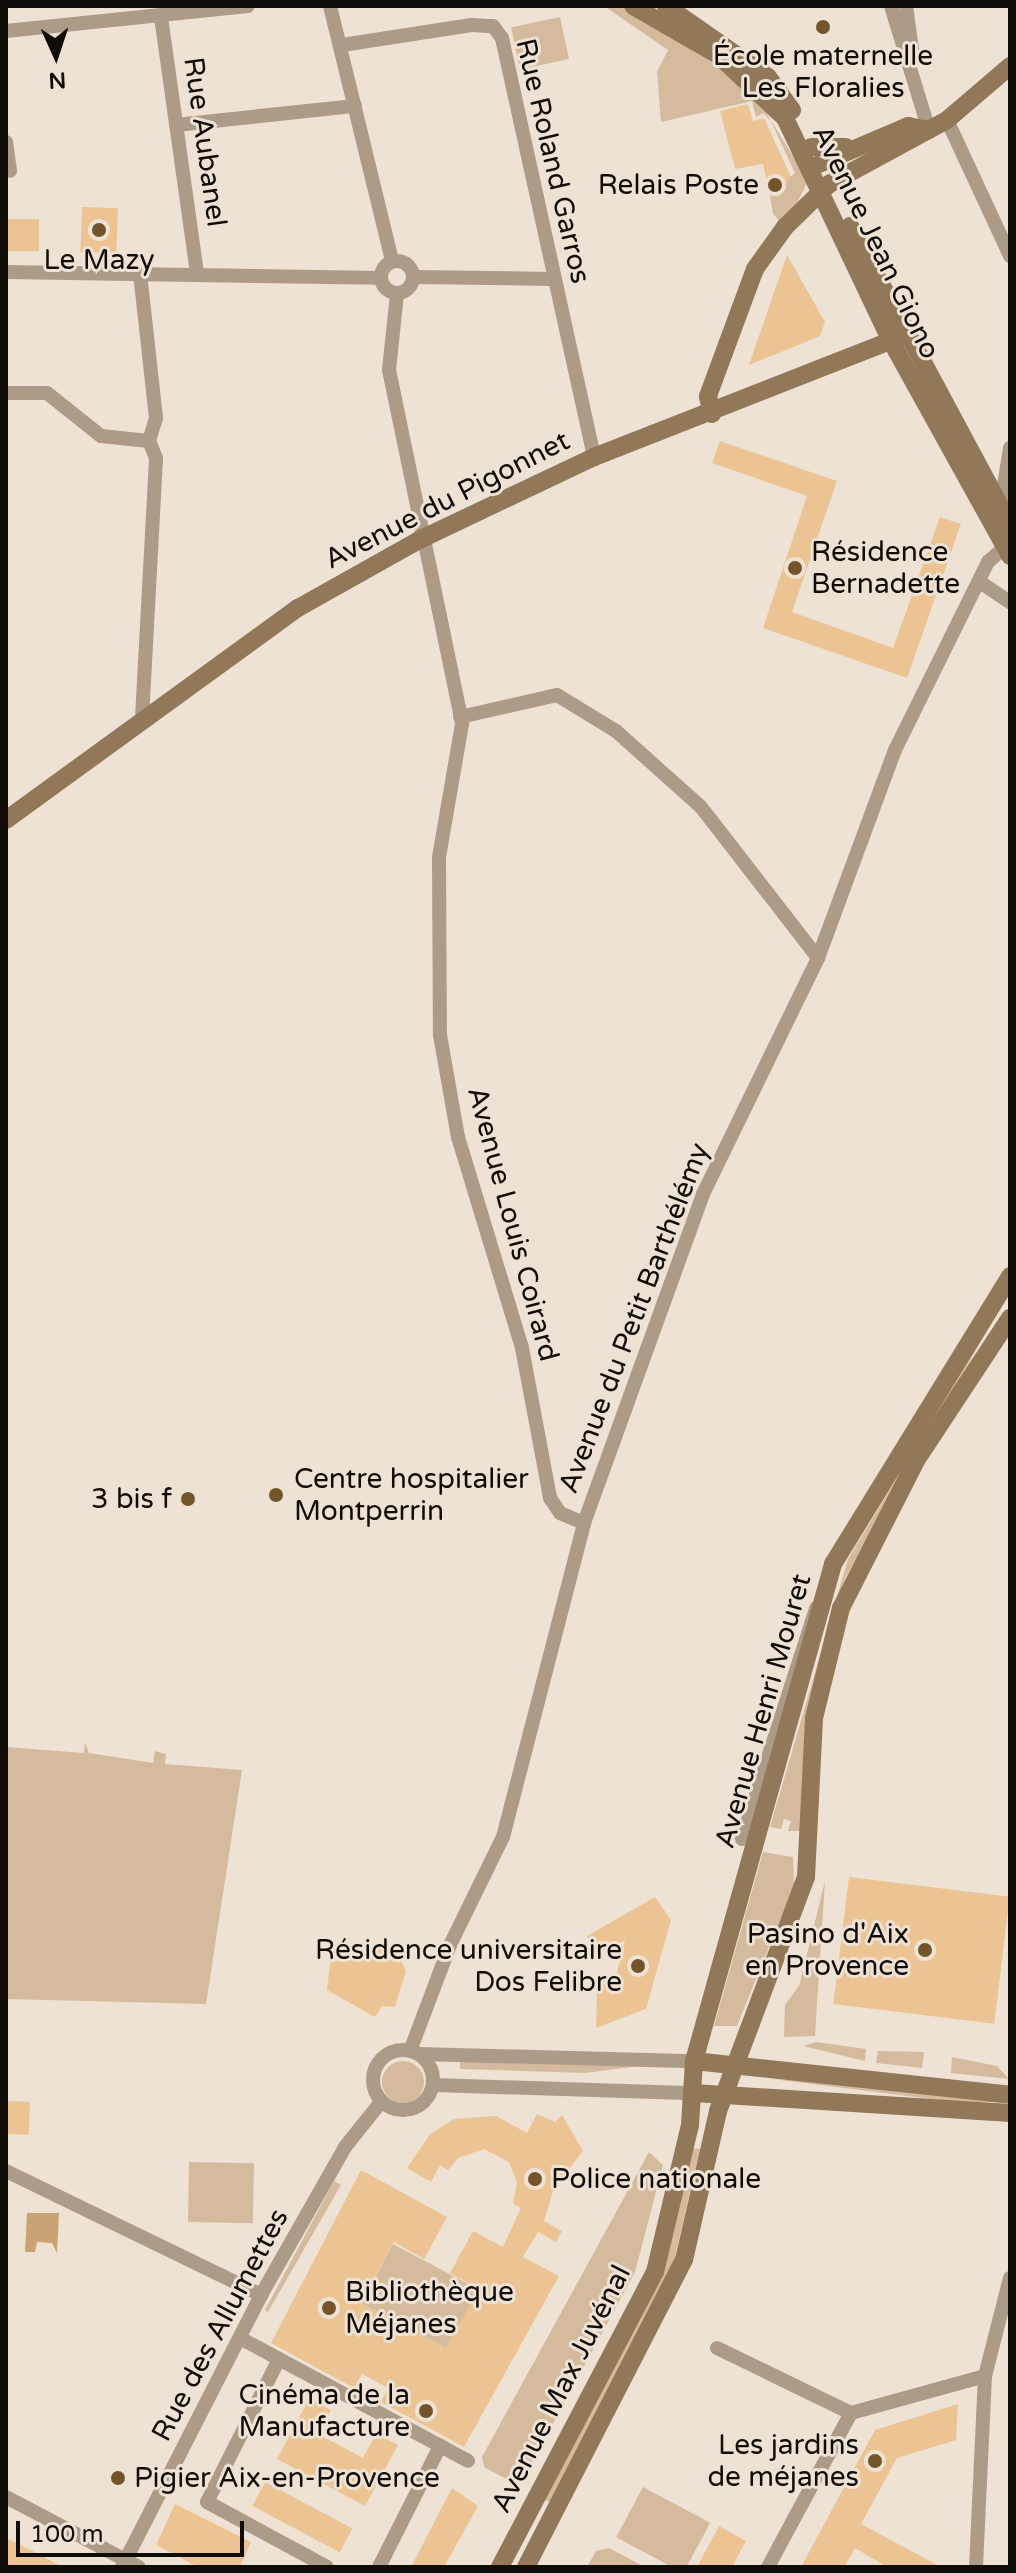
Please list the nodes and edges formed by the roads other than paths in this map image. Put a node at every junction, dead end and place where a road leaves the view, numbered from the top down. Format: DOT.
graph roads {
  1 [pos="248,6"];
  2 [pos="330,6"];
  3 [pos="633,6"];
  4 [pos="666,6"];
  5 [pos="891,6"];
  6 [pos="906,6"];
  7 [pos="82,13"];
  8 [pos="161,17"];
  9 [pos="687,29"];
  10 [pos="6,31"];
  11 [pos="342,45"];
  12 [pos="1010,66"];
  13 [pos="913,82"];
  14 [pos="355,106"];
  15 [pos="947,120"];
  16 [pos="176,125"];
  17 [pos="929,130"];
  18 [pos="6,142"];
  19 [pos="815,155"];
  20 [pos="10,171"];
  21 [pos="825,188"];
  22 [pos="1010,256"];
  23 [pos="392,260"];
  24 [pos="6,272"];
  25 [pos="140,274"];
  26 [pos="197,274"];
  27 [pos="414,277"];
  28 [pos="380,278"];
  29 [pos="554,279"];
  30 [pos="397,294"];
  31 [pos="898,338"];
  32 [pos="6,393"];
  33 [pos="712,414"];
  34 [pos="149,441"];
  35 [pos="1010,448"];
  36 [pos="594,457"];
  37 [pos="1006,471"];
  38 [pos="981,472"];
  39 [pos="1005,536"];
  40 [pos="419,540"];
  41 [pos="980,582"];
  42 [pos="1010,602"];
  43 [pos="460,717"];
  44 [pos="142,718"];
  45 [pos="6,820"];
  46 [pos="818,958"];
  47 [pos="1010,1276"];
  48 [pos="1010,1318"];
  49 [pos="584,1523"];
  50 [pos="816,1608"];
  51 [pos="742,1839"];
  52 [pos="414,2053"];
  53 [pos="694,2061"];
  54 [pos="735,2068"];
  55 [pos="433,2085"];
  56 [pos="373,2088"];
  57 [pos="694,2093"];
  58 [pos="725,2094"];
  59 [pos="1010,2095"];
  60 [pos="381,2102"];
  61 [pos="1010,2113"];
  62 [pos="364,2116"];
  63 [pos="6,2171"];
  64 [pos="1010,2278"];
  65 [pos="261,2295"];
  66 [pos="240,2338"];
  67 [pos="717,2348"];
  68 [pos="279,2359"];
  69 [pos="985,2376"];
  70 [pos="851,2413"];
  71 [pos="440,2446"];
  72 [pos="468,2461"];
  73 [pos="6,2497"];
  74 [pos="129,2565"];
  75 [pos="327,2567"];
  76 [pos="379,2567"];
  77 [pos="500,2567"];
  78 [pos="526,2567"];
  79 [pos="768,2567"];
  80 [pos="976,2567"];
  1 -- 8 [label="street"];
  2 -- 11 [label="street"];
  3 -- 9 [label="main road, Avenue Jean Giono"];
  4 -- 9 [label="main road, Avenue Jean Giono"];
  5 -- 13 [label="street"];
  6 -- 13 [label="street"];
  7 -- 8 [label="street"];
  7 -- 10 [label="street"];
  8 -- 16 [label="street, Rue Aubanel"];
  9 -- 19 [label="main road, Avenue Jean Giono"];
  9 -- 21 [label="main road, Avenue Jean Giono"];
  11 -- 14 [label="street"];
  11 -- 29 [label="street, Rue Roland Garros"];
  12 -- 15 [label="main road"];
  13 -- 17 [label="street"];
  14 -- 16 [label="street"];
  14 -- 23 [label="street"];
  15 -- 17 [label="main road"];
  15 -- 22 [label="street"];
  16 -- 26 [label="street, Rue Aubanel"];
  17 -- 19 [label="main road"];
  17 -- 21 [label="main road"];
  18 -- 20 [label="street"];
  19 -- 21 [label="main road, Avenue Jean Giono"];
  21 -- 31 [label="main road, Avenue Jean Giono"];
  21 -- 33 [label="main road"];
  23 -- 27 [label="street"];
  23 -- 28 [label="street"];
  24 -- 25 [label="street"];
  25 -- 26 [label="street"];
  25 -- 34 [label="street"];
  26 -- 28 [label="street"];
  27 -- 29 [label="street"];
  27 -- 30 [label="street"];
  28 -- 30 [label="street"];
  29 -- 36 [label="street, Rue Roland Garros"];
  30 -- 40 [label="street, Avenue Louis Coirard"];
  31 -- 33 [label="main road, Avenue du Pigonnet"];
  31 -- 38 [label="main road, Avenue Jean Giono"];
  31 -- 39 [label="main road, Avenue Jean Giono"];
  32 -- 34 [label="street"];
  33 -- 36 [label="main road, Avenue du Pigonnet"];
  34 -- 44 [label="street"];
  35 -- 37 [label="street"];
  36 -- 40 [label="main road, Avenue du Pigonnet"];
  37 -- 38 [label="street"];
  37 -- 39 [label="street"];
  38 -- 39 [label="main road, Avenue Jean Giono"];
  39 -- 41 [label="street, Avenue du Petit Barthélémy"];
  40 -- 43 [label="street, Avenue Louis Coirard"];
  40 -- 44 [label="main road, Avenue du Pigonnet"];
  41 -- 42 [label="street"];
  41 -- 46 [label="street, Avenue du Petit Barthélémy"];
  43 -- 46 [label="street"];
  43 -- 49 [label="street, Avenue Louis Coirard"];
  44 -- 45 [label="main road, Avenue du Pigonnet"];
  46 -- 49 [label="street, Avenue du Petit Barthélémy"];
  47 -- 50 [label="main road, Avenue Henri Mouret"];
  48 -- 54 [label="main road, Avenue Henri Mouret"];
  49 -- 52 [label="street, Avenue du Petit Barthélémy"];
  50 -- 51 [label="street"];
  50 -- 53 [label="main road, Avenue Henri Mouret"];
  52 -- 53 [label="street"];
  52 -- 55 [label="street"];
  52 -- 56 [label="street"];
  53 -- 54 [label="main road"];
  53 -- 57 [label="main road, Avenue Henri Mouret"];
  54 -- 58 [label="main road, Avenue Henri Mouret"];
  54 -- 59 [label="main road"];
  55 -- 57 [label="street"];
  55 -- 60 [label="street"];
  56 -- 60 [label="street"];
  56 -- 62 [label="street, Rue des Allumettes"];
  57 -- 58 [label="main road"];
  57 -- 77 [label="main road, Avenue Max Juvénal"];
  58 -- 61 [label="main road"];
  58 -- 78 [label="main road, Avenue Max Juvénal"];
  60 -- 62 [label="street, Rue des Allumettes"];
  62 -- 65 [label="street, Rue des Allumettes"];
  63 -- 65 [label="street"];
  64 -- 69 [label="street"];
  65 -- 66 [label="street, Rue des Allumettes"];
  66 -- 68 [label="street"];
  66 -- 74 [label="street, Rue des Allumettes"];
  67 -- 70 [label="street"];
  68 -- 71 [label="street"];
  68 -- 75 [label="street"];
  69 -- 70 [label="street"];
  69 -- 80 [label="street"];
  70 -- 79 [label="street"];
  71 -- 72 [label="street"];
  71 -- 76 [label="street"];
  73 -- 74 [label="street"];
}
